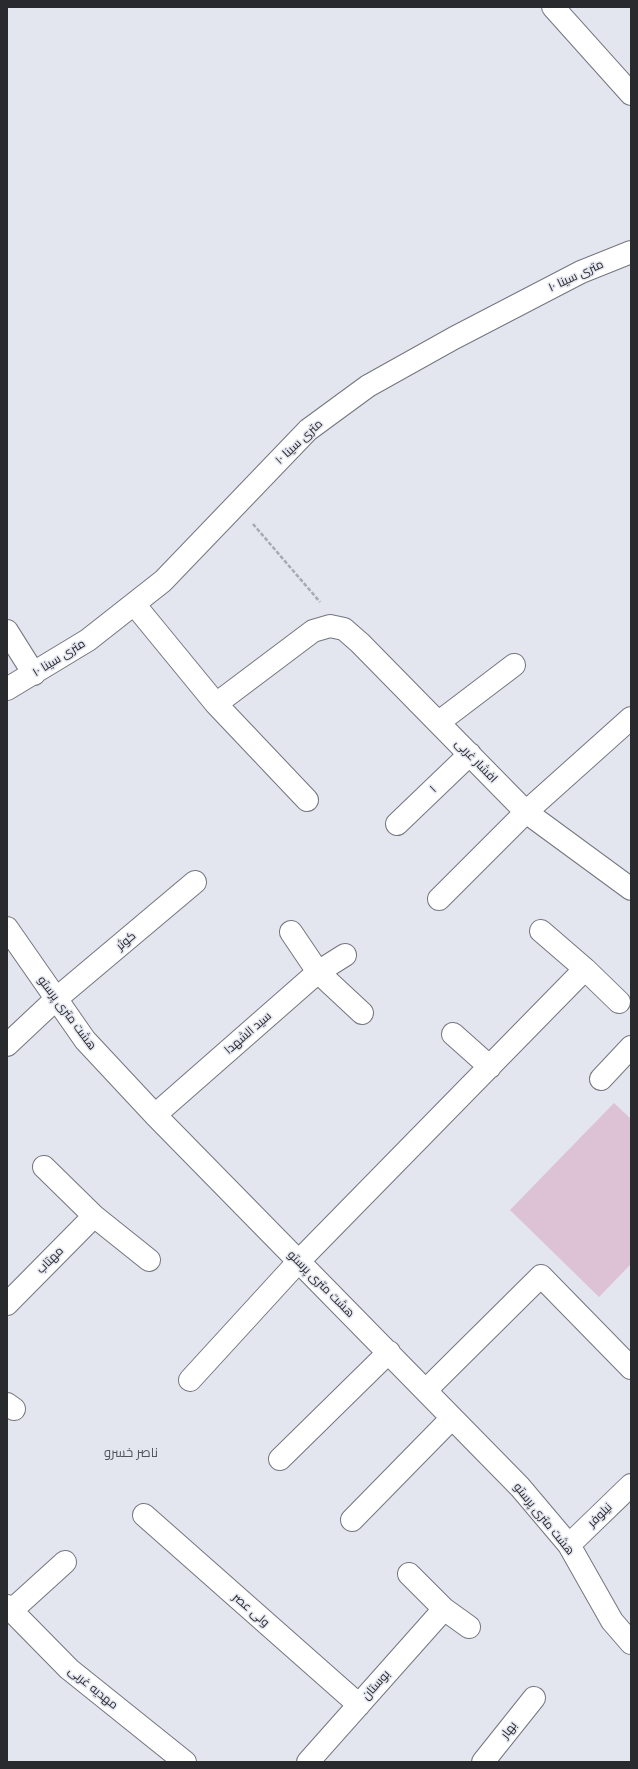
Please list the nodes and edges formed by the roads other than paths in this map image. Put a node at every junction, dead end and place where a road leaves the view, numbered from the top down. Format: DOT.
graph roads {
  1 [pos="553,7"];
  2 [pos="631,94"];
  3 [pos="631,252"];
  4 [pos="134,604"];
  5 [pos="7,631"];
  6 [pos="514,665"];
  7 [pos="34,674"];
  8 [pos="7,689"];
  9 [pos="216,704"];
  10 [pos="631,718"];
  11 [pos="439,722"];
  12 [pos="470,754"];
  13 [pos="307,800"];
  14 [pos="526,812"];
  15 [pos="397,824"];
  16 [pos="195,882"];
  17 [pos="630,887"];
  18 [pos="439,899"];
  19 [pos="7,928"];
  20 [pos="541,931"];
  21 [pos="291,932"];
  22 [pos="345,955"];
  23 [pos="585,969"];
  24 [pos="318,972"];
  25 [pos="56,999"];
  26 [pos="619,1002"];
  27 [pos="362,1013"];
  28 [pos="453,1034"];
  29 [pos="7,1045"];
  30 [pos="631,1047"];
  31 [pos="490,1067"];
  32 [pos="601,1080"];
  33 [pos="155,1115"];
  34 [pos="44,1167"];
  35 [pos="94,1216"];
  36 [pos="149,1260"];
  37 [pos="298,1262"];
  38 [pos="7,1304"];
  39 [pos="389,1352"];
  40 [pos="631,1368"];
  41 [pos="190,1380"];
  42 [pos="426,1390"];
  43 [pos="452,1418"];
  44 [pos="280,1459"];
  45 [pos="631,1485"];
  46 [pos="144,1515"];
  47 [pos="352,1520"];
  48 [pos="569,1545"];
  49 [pos="65,1562"];
  50 [pos="409,1574"];
  51 [pos="9,1608"];
  52 [pos="444,1609"];
  53 [pos="469,1627"];
  54 [pos="631,1644"];
  55 [pos="534,1698"];
  56 [pos="359,1704"];
  57 [pos="186,1762"];
  58 [pos="308,1762"];
  59 [pos="483,1762"];
  1 -- 2 [label="street"];
  3 -- 4 [label="street, ۱۰ متری سینا"];
  4 -- 7 [label="street, ۱۰ متری سینا"];
  4 -- 9 [label="street"];
  5 -- 7 [label="street"];
  6 -- 11 [label="street"];
  7 -- 8 [label="street, ۱۰ متری سینا"];
  9 -- 11 [label="street, افشار غربی"];
  9 -- 13 [label="street"];
  10 -- 14 [label="street"];
  11 -- 12 [label="street, افشار غربی"];
  12 -- 14 [label="street, افشار غربی"];
  12 -- 15 [label="street, ۱"];
  14 -- 17 [label="street, افشار غربی"];
  14 -- 18 [label="street"];
  16 -- 25 [label="street, کوثر"];
  19 -- 25 [label="street, هشت متری پرستو"];
  20 -- 23 [label="street"];
  21 -- 24 [label="street"];
  22 -- 24 [label="street, سید الشهدا"];
  23 -- 26 [label="street"];
  23 -- 31 [label="street"];
  24 -- 27 [label="street"];
  24 -- 33 [label="street, سید الشهدا"];
  25 -- 29 [label="street, کوثر"];
  25 -- 33 [label="street, هشت متری پرستو"];
  28 -- 31 [label="street"];
  30 -- 32 [label="street"];
  31 -- 37 [label="street"];
  33 -- 37 [label="street, هشت متری پرستو"];
  34 -- 35 [label="street"];
  35 -- 36 [label="street"];
  35 -- 38 [label="street, مهتاب"];
  37 -- 39 [label="street, هشت متری پرستو"];
  37 -- 41 [label="street"];
  39 -- 42 [label="street, هشت متری پرستو"];
  39 -- 44 [label="street"];
  40 -- 42 [label="street"];
  42 -- 43 [label="street, هشت متری پرستو"];
  43 -- 47 [label="street"];
  43 -- 48 [label="street, هشت متری پرستو"];
  45 -- 48 [label="street, نیلوفر"];
  46 -- 56 [label="street, ولی عصر"];
  48 -- 54 [label="street, هشت متری پرستو"];
  49 -- 51 [label="street"];
  50 -- 52 [label="street"];
  51 -- 57 [label="street, مهدیه غربی"];
  52 -- 53 [label="street"];
  52 -- 56 [label="street, بوستان"];
  55 -- 59 [label="street, بهار"];
  56 -- 58 [label="street, بوستان"];
}
